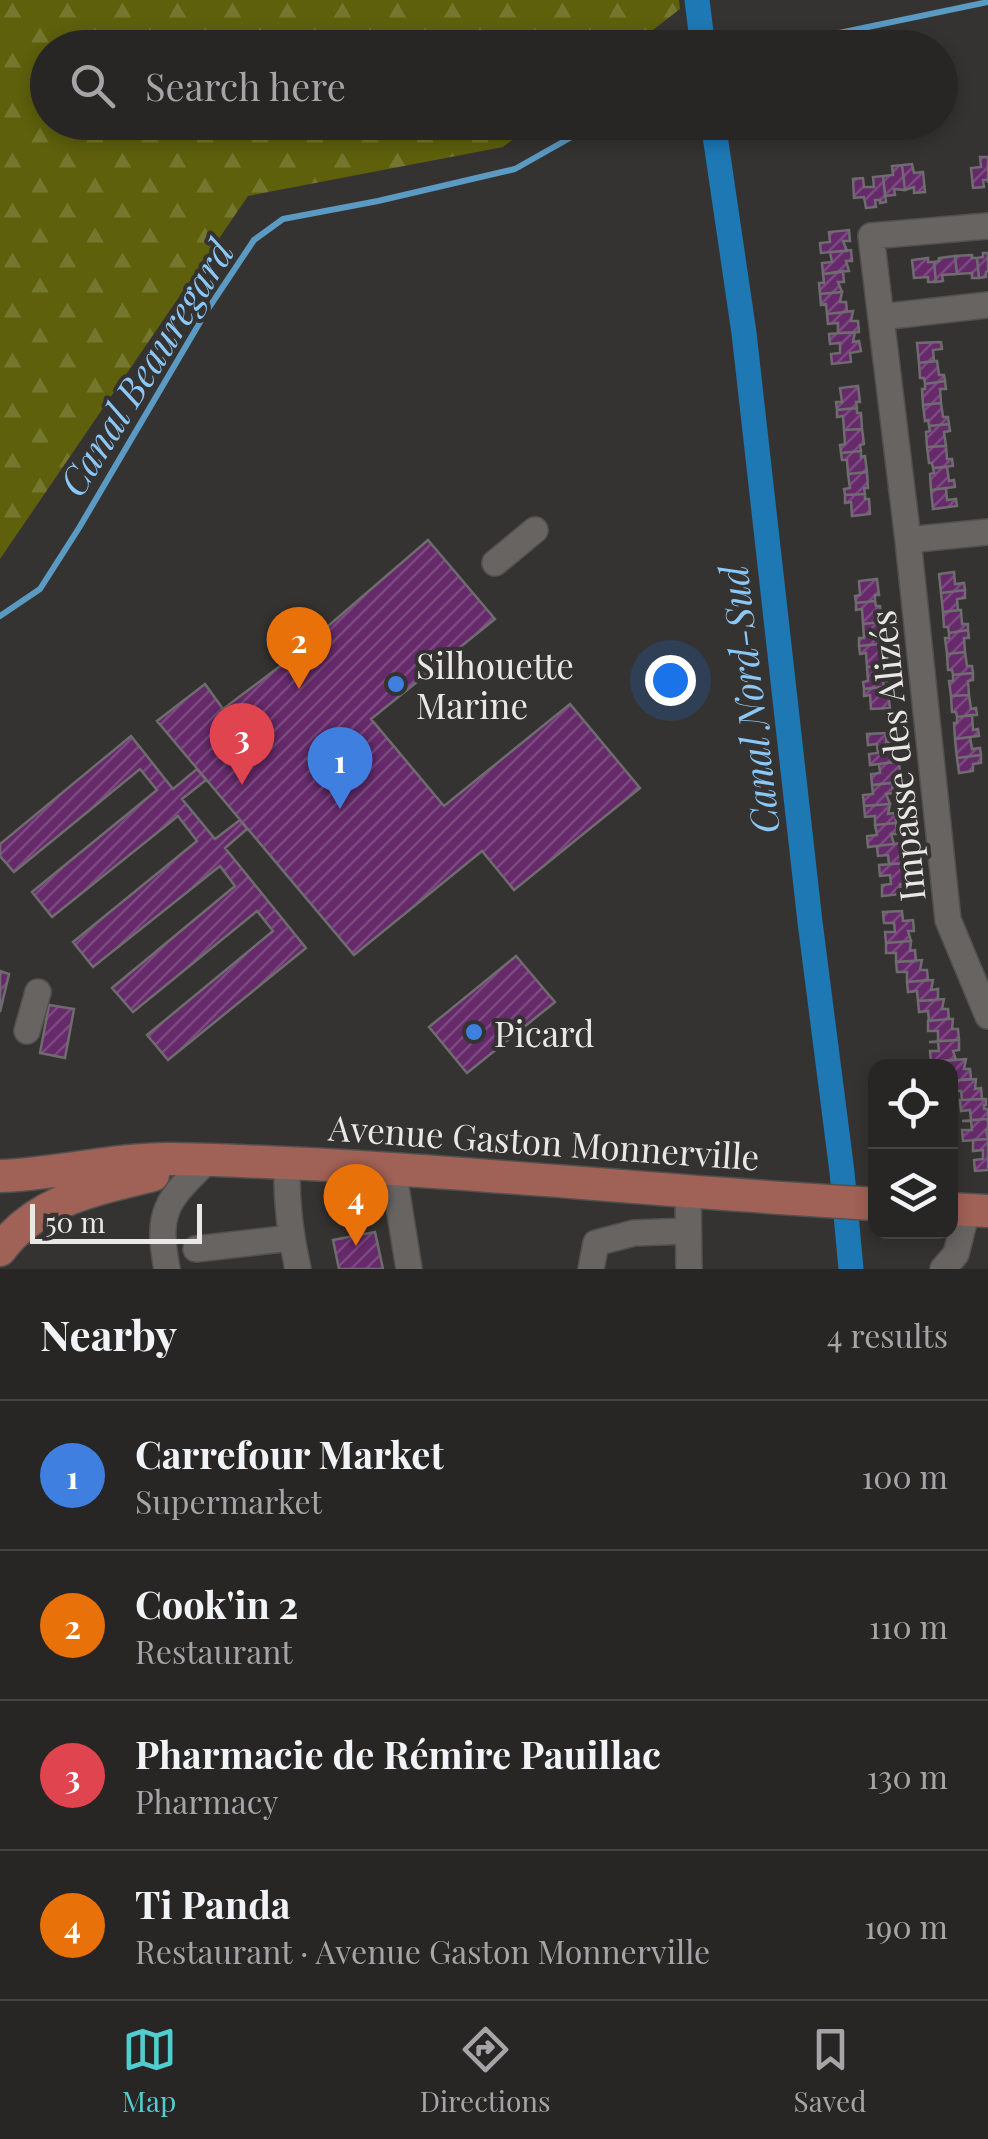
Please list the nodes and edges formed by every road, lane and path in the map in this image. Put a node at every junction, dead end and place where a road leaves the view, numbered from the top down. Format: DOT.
graph roads {
  1 [pos="988,226"];
  2 [pos="988,305"];
  3 [pos="881,317"];
  4 [pos="535,530"];
  5 [pos="988,532"];
  6 [pos="908,540"];
  7 [pos="495,564"];
  8 [pos="38,992"];
  9 [pos="988,1016"];
  10 [pos="27,1031"];
  11 [pos="206,1162"];
  12 [pos="287,1162"];
  13 [pos="393,1169"];
  14 [pos="0,1176"];
  15 [pos="688,1192"];
  16 [pos="868,1204"];
  17 [pos="969,1210"];
  18 [pos="688,1231"];
  19 [pos="291,1238"];
  20 [pos="196,1249"];
  21 [pos="0,1250"];
  22 [pos="167,1269"];
  23 [pos="298,1269"];
  24 [pos="409,1269"];
  25 [pos="591,1269"];
  26 [pos="689,1269"];
  27 [pos="943,1269"];
  1 -- 3 [label="street, Impasse des Alizés"];
  2 -- 3 [label="street"];
  3 -- 6 [label="street, Impasse des Alizés"];
  4 -- 7 [label="street"];
  5 -- 6 [label="street"];
  6 -- 9 [label="street, Impasse des Alizés"];
  8 -- 10 [label="street"];
  11 -- 12 [label="main road, Avenue Gaston Monnerville"];
  11 -- 14 [label="main road, Avenue Gaston Monnerville"];
  11 -- 21 [label="main road, Avenue Gaston Monnerville"];
  11 -- 22 [label="street"];
  12 -- 13 [label="main road, Avenue Gaston Monnerville"];
  12 -- 19 [label="street"];
  13 -- 15 [label="main road, Avenue Gaston Monnerville"];
  13 -- 24 [label="street"];
  15 -- 16 [label="main road, Avenue Gaston Monnerville"];
  15 -- 18 [label="street"];
  17 -- 27 [label="street"];
  18 -- 25 [label="street"];
  18 -- 26 [label="street"];
  19 -- 20 [label="street"];
  19 -- 23 [label="street"];
}
